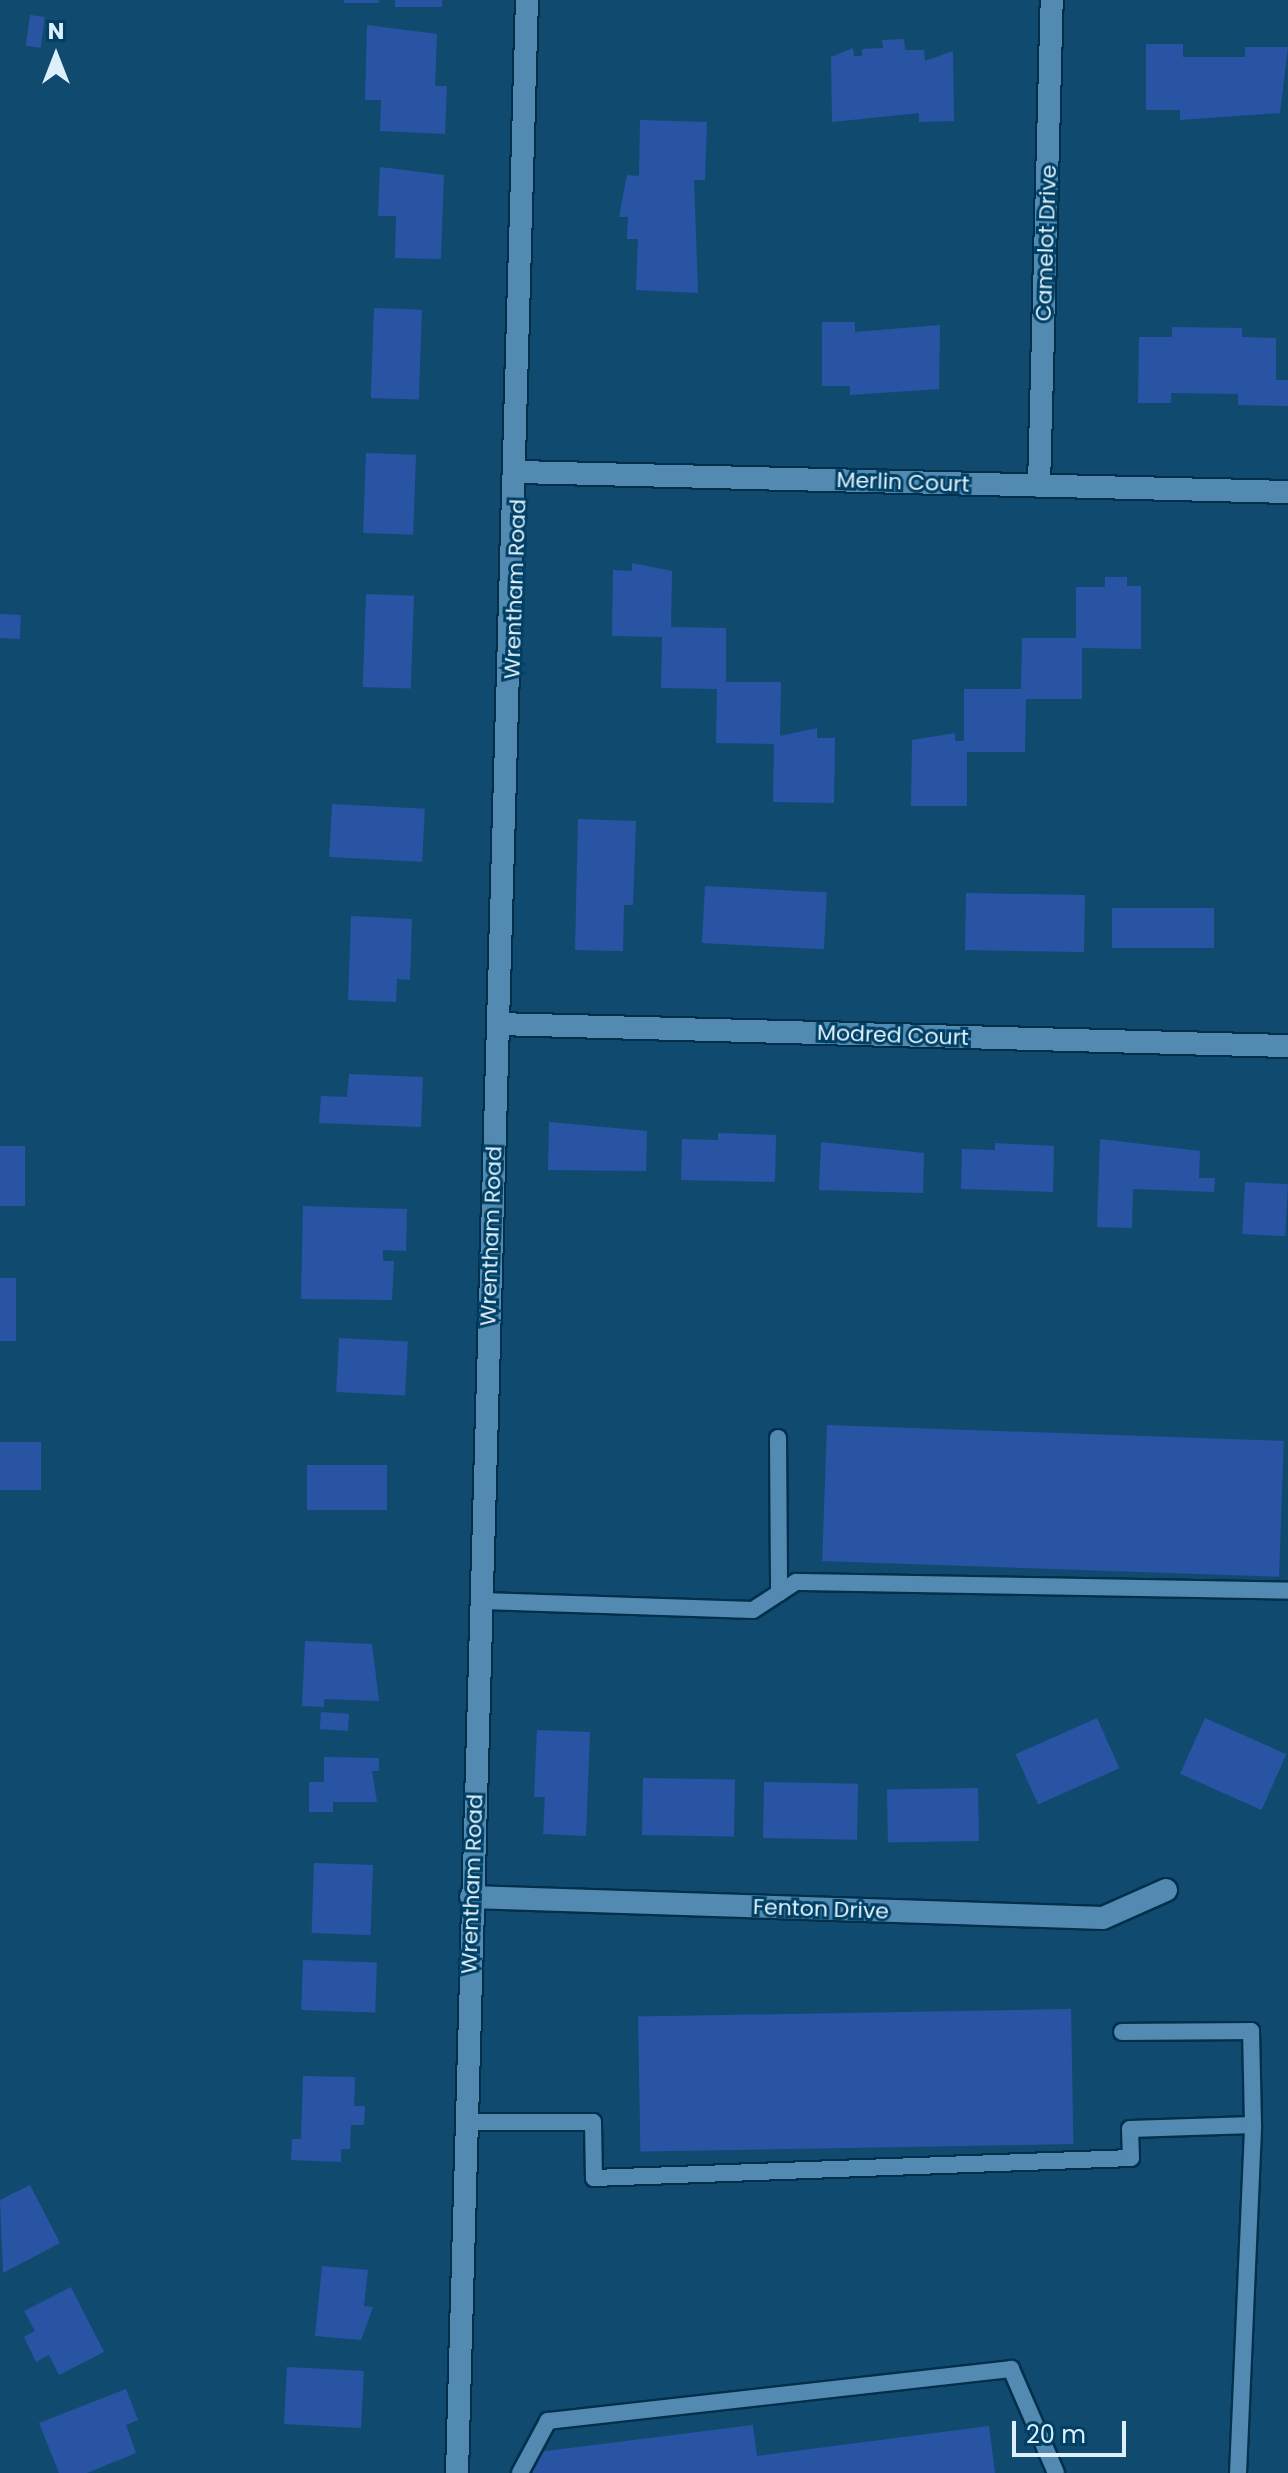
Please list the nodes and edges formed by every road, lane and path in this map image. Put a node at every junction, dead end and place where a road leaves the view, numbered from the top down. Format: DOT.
graph roads {
  1 [pos="527,0"];
  2 [pos="1052,0"];
  3 [pos="519,472"];
  4 [pos="1039,486"];
  5 [pos="1288,492"];
  6 [pos="498,1024"];
  7 [pos="1288,1046"];
  8 [pos="778,1438"];
  9 [pos="1288,1591"];
  10 [pos="779,1593"];
  11 [pos="483,1601"];
  12 [pos="1166,1890"];
  13 [pos="471,1897"];
  14 [pos="1122,2032"];
  15 [pos="466,2122"];
  16 [pos="1253,2125"];
  17 [pos="457,2473"];
  18 [pos="520,2473"];
  19 [pos="1056,2473"];
  20 [pos="1238,2473"];
  1 -- 3 [label="street, Wrentham Road"];
  2 -- 4 [label="street, Camelot Drive"];
  3 -- 4 [label="street, Merlin Court"];
  3 -- 6 [label="street, Wrentham Road"];
  4 -- 5 [label="street, Merlin Court"];
  6 -- 7 [label="street, Modred Court"];
  6 -- 11 [label="street, Wrentham Road"];
  8 -- 10 [label="lane"];
  9 -- 10 [label="lane"];
  10 -- 11 [label="lane"];
  11 -- 13 [label="street, Wrentham Road"];
  12 -- 13 [label="street, Fenton Drive"];
  13 -- 15 [label="street, Wrentham Road"];
  14 -- 16 [label="lane"];
  15 -- 16 [label="lane"];
  15 -- 17 [label="street, Wrentham Road"];
  16 -- 20 [label="lane"];
  18 -- 19 [label="lane"];
}
